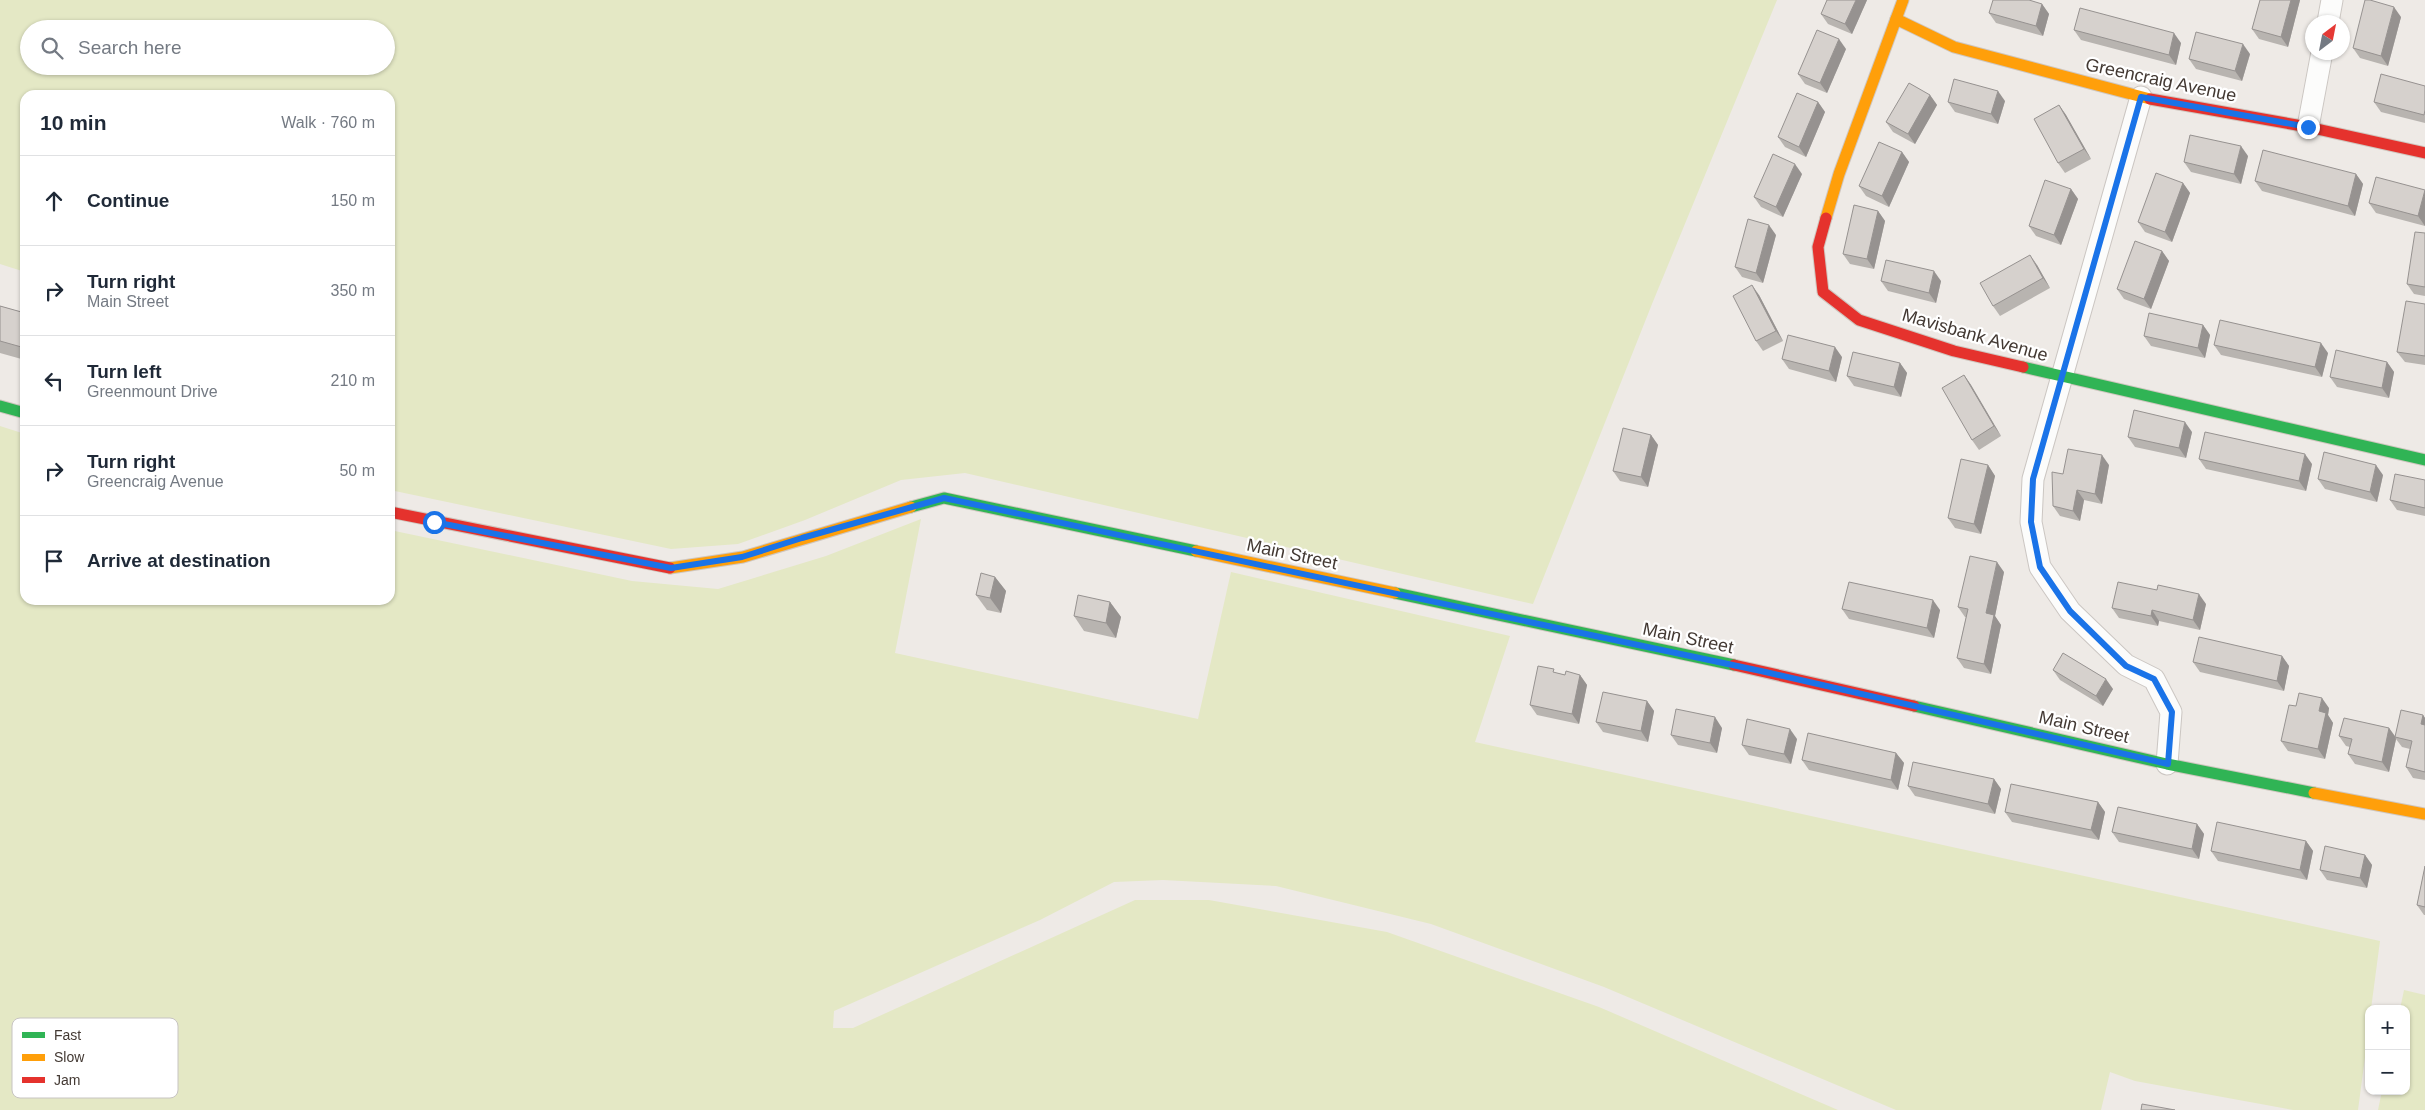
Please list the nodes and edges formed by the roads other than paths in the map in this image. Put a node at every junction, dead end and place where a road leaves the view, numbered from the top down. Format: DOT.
graph roads {
  1 [pos="1903,0"];
  2 [pos="2332,0"];
  3 [pos="2329,15"];
  4 [pos="1896,19"];
  5 [pos="2321,60"];
  6 [pos="2141,97"];
  7 [pos="2308,127"];
  8 [pos="2425,153"];
  9 [pos="2063,378"];
  10 [pos="0,406"];
  11 [pos="20,412"];
  12 [pos="2425,460"];
  13 [pos="395,513"];
  14 [pos="2168,764"];
  15 [pos="2425,814"];
  1 -- 4 [label="street, Mavisbank Avenue"];
  2 -- 3 [label="street"];
  4 -- 6 [label="street, Greencraig Avenue"];
  4 -- 9 [label="street, Mavisbank Avenue"];
  5 -- 7 [label="street"];
  6 -- 7 [label="street, Greencraig Avenue"];
  6 -- 9 [label="street"];
  7 -- 8 [label="street, Greencraig Avenue"];
  9 -- 12 [label="street, Mavisbank Avenue"];
  9 -- 14 [label="street"];
  10 -- 11 [label="street"];
  13 -- 14 [label="street, Main Street"];
  14 -- 15 [label="street, Main Street"];
}
